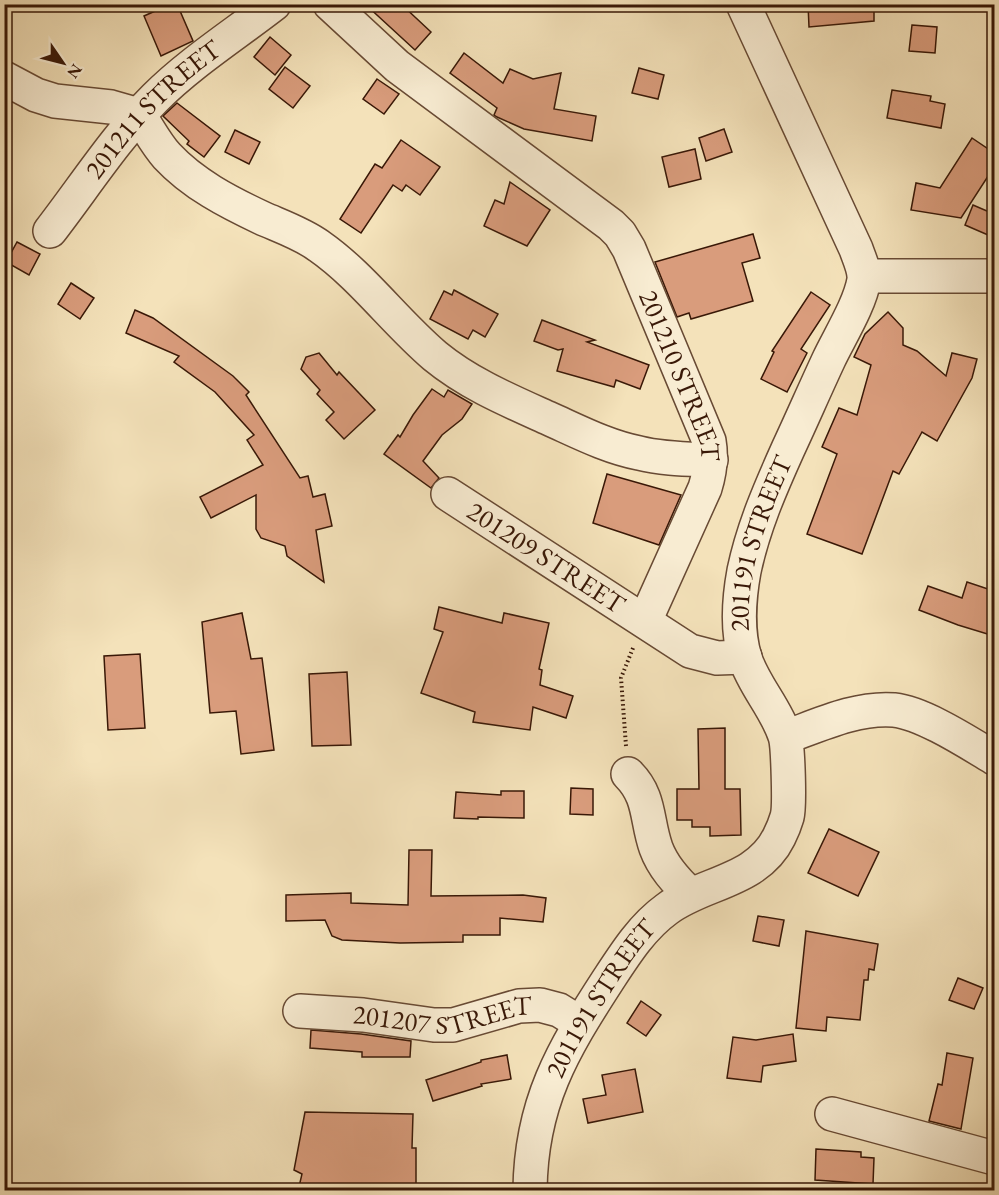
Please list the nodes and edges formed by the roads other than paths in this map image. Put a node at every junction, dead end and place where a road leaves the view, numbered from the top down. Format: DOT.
graph roads {
  1 [pos="274,4"];
  2 [pos="330,4"];
  3 [pos="743,4"];
  4 [pos="4,78"];
  5 [pos="139,115"];
  6 [pos="50,231"];
  7 [pos="865,276"];
  8 [pos="994,276"];
  9 [pos="711,460"];
  10 [pos="448,494"];
  11 [pos="645,621"];
  12 [pos="745,657"];
  13 [pos="786,737"];
  14 [pos="994,758"];
  15 [pos="628,774"];
  16 [pos="690,894"];
  17 [pos="300,1011"];
  18 [pos="580,1023"];
  19 [pos="831,1114"];
  20 [pos="994,1158"];
  21 [pos="530,1191"];
  1 -- 5 [label="street, 201211 STREET"];
  2 -- 9 [label="street, 201210 STREET"];
  3 -- 7 [label="street"];
  4 -- 5 [label="street"];
  5 -- 6 [label="street, 201211 STREET"];
  5 -- 9 [label="street"];
  7 -- 8 [label="street"];
  7 -- 12 [label="street, 201191 STREET"];
  9 -- 11 [label="street, 201210 STREET"];
  10 -- 11 [label="street, 201209 STREET"];
  11 -- 12 [label="street, 201209 STREET"];
  12 -- 13 [label="street, 201191 STREET"];
  13 -- 14 [label="street"];
  13 -- 16 [label="street, 201191 STREET"];
  15 -- 16 [label="street"];
  16 -- 18 [label="street, 201191 STREET"];
  17 -- 18 [label="street, 201207 STREET"];
  18 -- 21 [label="street, 201191 STREET"];
  19 -- 20 [label="street"];
}
